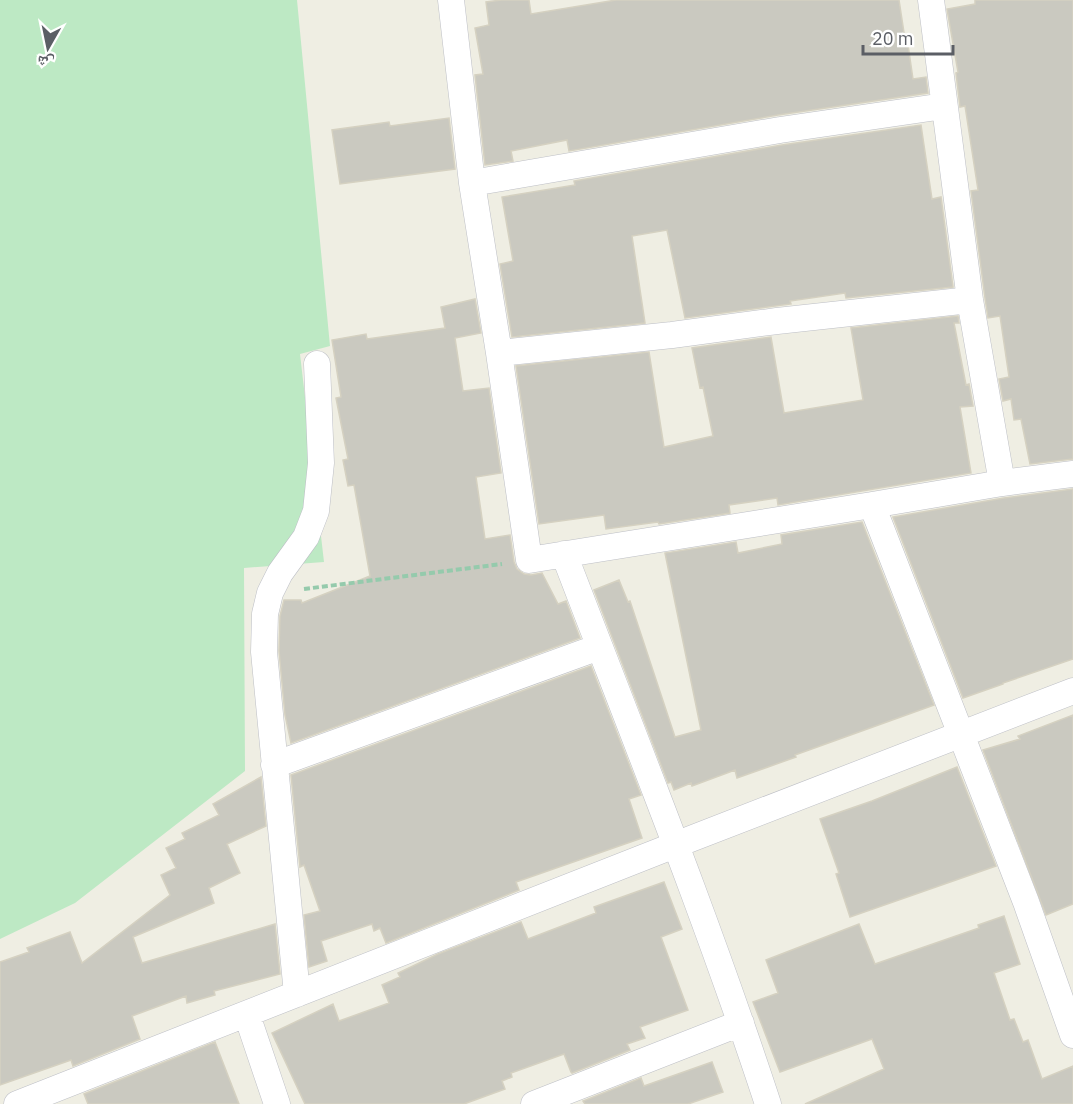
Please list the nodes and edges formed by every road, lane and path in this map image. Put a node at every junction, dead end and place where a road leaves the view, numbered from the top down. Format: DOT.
graph roads {
  1 [pos="451,0"];
  2 [pos="931,0"];
  3 [pos="944,106"];
  4 [pos="472,183"];
  5 [pos="970,300"];
  6 [pos="499,353"];
  7 [pos="317,363"];
  8 [pos="1073,474"];
  9 [pos="1002,483"];
  10 [pos="872,505"];
  11 [pos="564,554"];
  12 [pos="529,560"];
  13 [pos="270,593"];
  14 [pos="599,646"];
  15 [pos="1073,691"];
  16 [pos="960,735"];
  17 [pos="274,765"];
  18 [pos="675,845"];
  19 [pos="297,994"];
  20 [pos="247,1014"];
  21 [pos="741,1023"];
  22 [pos="1073,1035"];
  23 [pos="572,1097"];
  24 [pos="17,1104"];
  25 [pos="277,1104"];
  26 [pos="534,1104"];
  27 [pos="768,1104"];
  1 -- 4 [label="street"];
  2 -- 3 [label="street"];
  3 -- 4 [label="street"];
  3 -- 5 [label="street"];
  4 -- 6 [label="street"];
  5 -- 6 [label="street"];
  5 -- 9 [label="street"];
  6 -- 12 [label="street"];
  7 -- 13 [label="street"];
  8 -- 9 [label="street"];
  9 -- 10 [label="street"];
  10 -- 11 [label="street"];
  10 -- 16 [label="street"];
  11 -- 12 [label="street"];
  11 -- 14 [label="street"];
  12 -- 13 [label="path"];
  13 -- 17 [label="street"];
  14 -- 17 [label="street"];
  14 -- 18 [label="street"];
  15 -- 16 [label="street"];
  16 -- 18 [label="street"];
  16 -- 22 [label="street"];
  17 -- 19 [label="street"];
  18 -- 19 [label="street"];
  18 -- 21 [label="street"];
  19 -- 20 [label="street"];
  20 -- 24 [label="street"];
  20 -- 25 [label="street"];
  21 -- 23 [label="street"];
  21 -- 27 [label="street"];
  23 -- 26 [label="street"];
}
